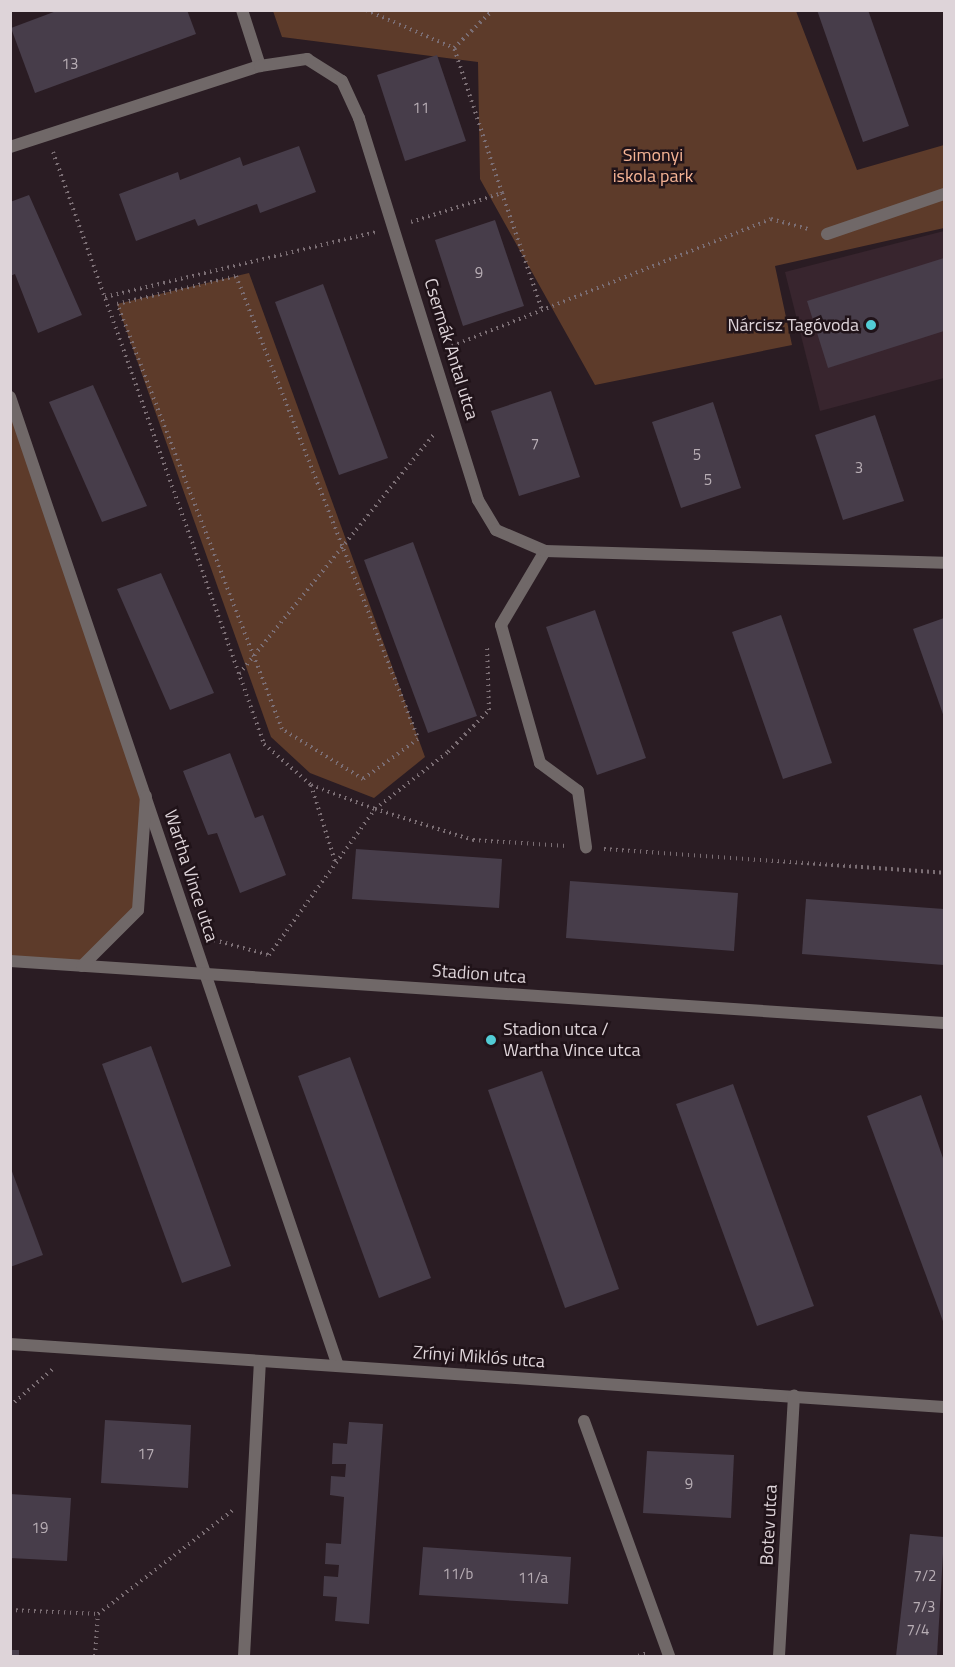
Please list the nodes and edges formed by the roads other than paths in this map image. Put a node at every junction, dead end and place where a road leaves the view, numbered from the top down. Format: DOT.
graph roads {
  1 [pos="242,10"];
  2 [pos="260,66"];
  3 [pos="10,147"];
  4 [pos="945,194"];
  5 [pos="827,234"];
  6 [pos="10,397"];
  7 [pos="545,551"];
  8 [pos="945,563"];
  9 [pos="146,796"];
  10 [pos="586,848"];
  11 [pos="10,961"];
  12 [pos="82,966"];
  13 [pos="203,974"];
  14 [pos="945,1023"];
  15 [pos="10,1344"];
  16 [pos="260,1361"];
  17 [pos="338,1366"];
  18 [pos="794,1395"];
  19 [pos="945,1407"];
  20 [pos="584,1421"];
  21 [pos="244,1656"];
  22 [pos="669,1656"];
  23 [pos="779,1656"];
  1 -- 2 [label="street"];
  2 -- 3 [label="street, Csermák Antal utca"];
  2 -- 7 [label="street, Csermák Antal utca"];
  4 -- 5 [label="street"];
  6 -- 9 [label="street, Wartha Vince utca"];
  7 -- 8 [label="street, Csermák Antal utca"];
  7 -- 10 [label="street"];
  9 -- 12 [label="street"];
  9 -- 13 [label="street, Wartha Vince utca"];
  11 -- 12 [label="street, Stadion utca"];
  12 -- 13 [label="street, Stadion utca"];
  13 -- 14 [label="street, Stadion utca"];
  13 -- 17 [label="street, Wartha Vince utca"];
  15 -- 16 [label="street, Zrínyi Miklós utca"];
  16 -- 17 [label="street, Zrínyi Miklós utca"];
  16 -- 21 [label="street"];
  17 -- 18 [label="street, Zrínyi Miklós utca"];
  18 -- 19 [label="street, Zrínyi Miklós utca"];
  18 -- 23 [label="street, Botev utca"];
  20 -- 22 [label="street"];
}
